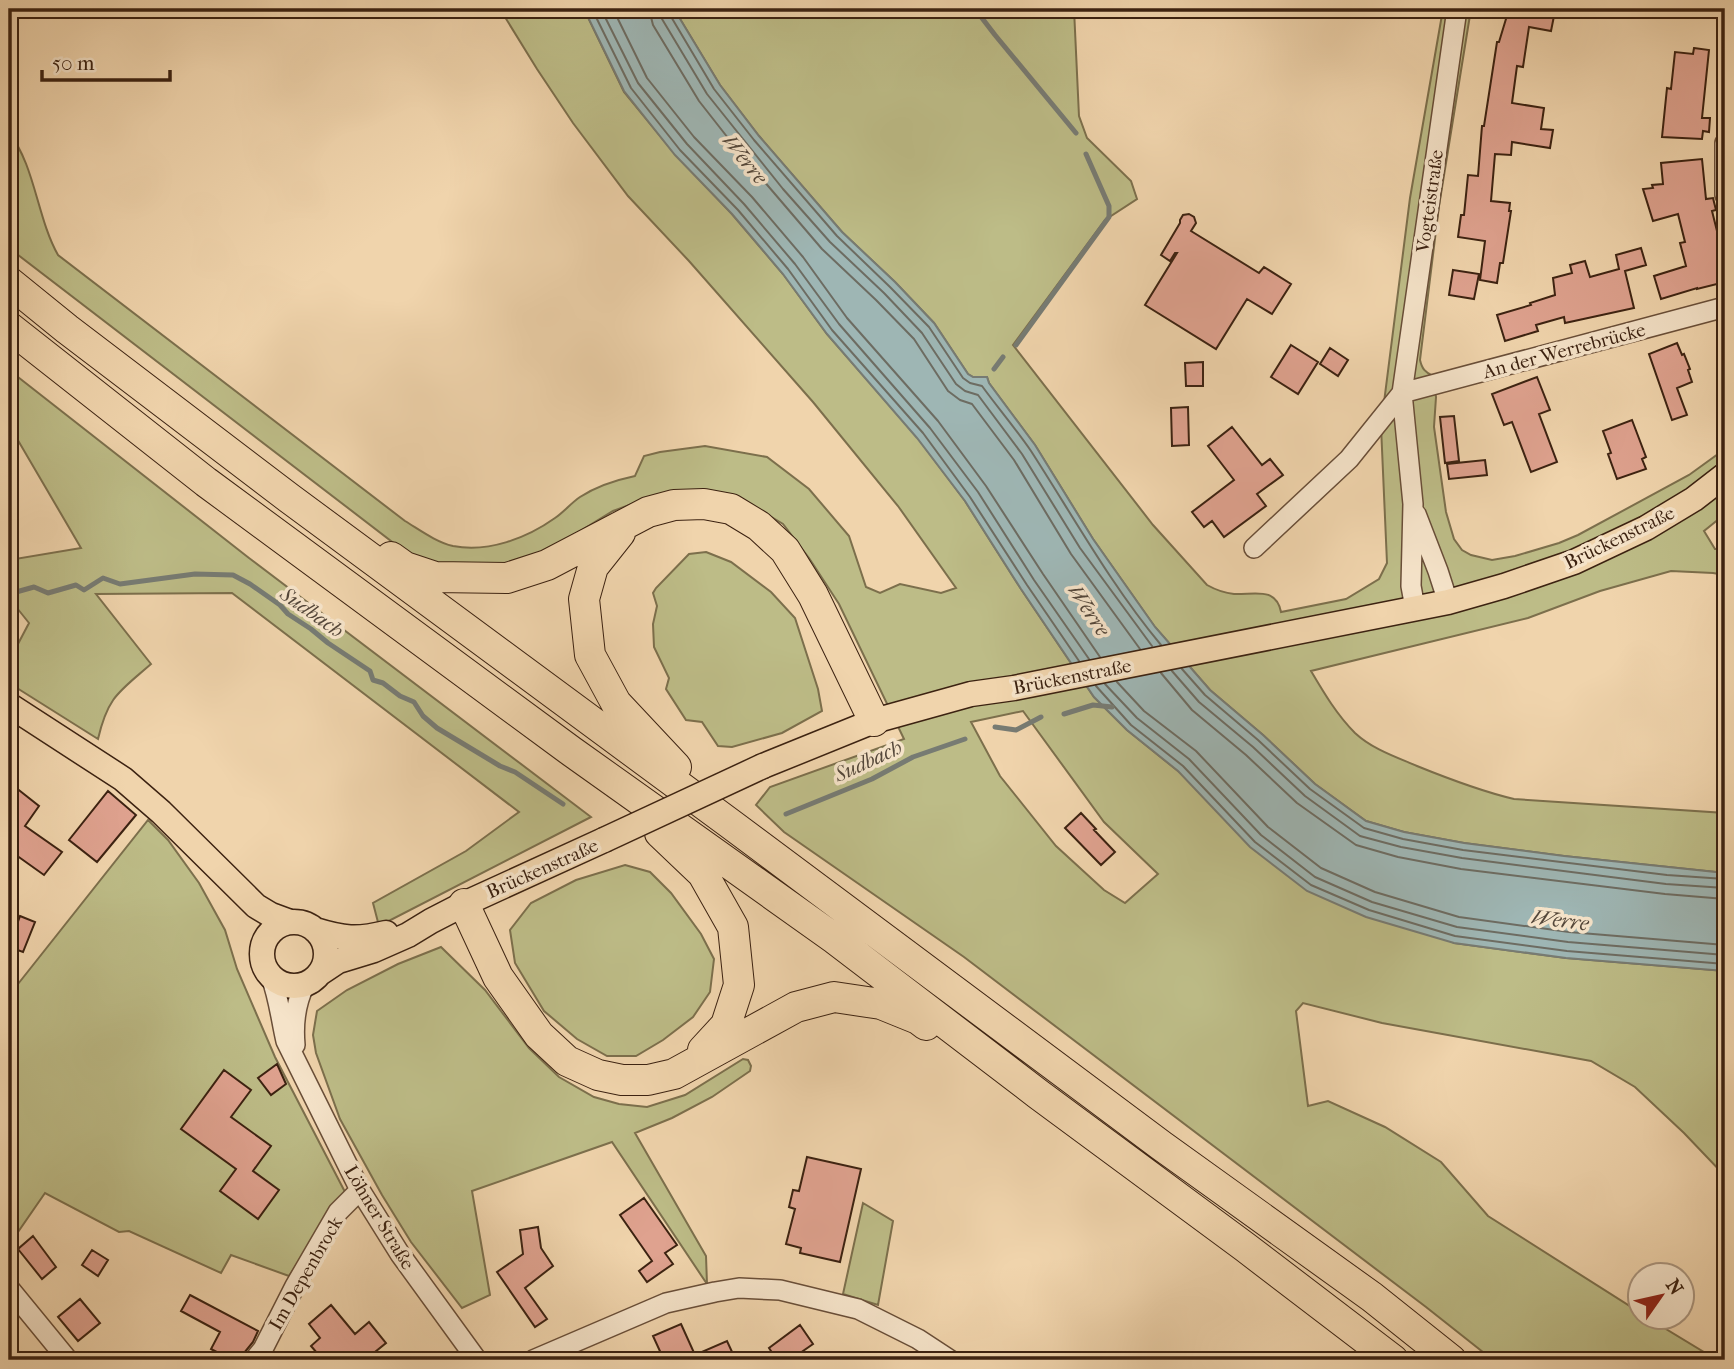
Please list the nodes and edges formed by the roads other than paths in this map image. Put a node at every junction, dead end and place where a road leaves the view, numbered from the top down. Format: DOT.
graph roads {
  1 [pos="1457,9"];
  2 [pos="1725,143"];
  3 [pos="1725,195"];
  4 [pos="9,282"];
  5 [pos="1725,307"];
  6 [pos="9,327"];
  7 [pos="1402,393"];
  8 [pos="1725,475"];
  9 [pos="289,498"];
  10 [pos="1413,504"];
  11 [pos="631,519"];
  12 [pos="1254,548"];
  13 [pos="1448,602"];
  14 [pos="1415,608"];
  15 [pos="9,705"];
  16 [pos="874,720"];
  17 [pos="539,728"];
  18 [pos="732,825"];
  19 [pos="188,839"];
  20 [pos="464,904"];
  21 [pos="430,921"];
  22 [pos="290,922"];
  23 [pos="315,930"];
  24 [pos="261,952"];
  25 [pos="271,977"];
  26 [pos="313,978"];
  27 [pos="298,1064"];
  28 [pos="674,1074"];
  29 [pos="1038,1094"];
  30 [pos="360,1190"];
  31 [pos="9,1287"];
  32 [pos="68,1360"];
  33 [pos="254,1360"];
  34 [pos="477,1360"];
  35 [pos="533,1360"];
  36 [pos="950,1360"];
  37 [pos="1393,1360"];
  38 [pos="1451,1360"];
  1 -- 7 [label="street, Vogteistraße"];
  2 -- 3 [label="street"];
  4 -- 9 [label="highway"];
  5 -- 7 [label="street, An der Werrebrücke"];
  6 -- 17 [label="highway"];
  7 -- 10 [label="street, Vogteistraße"];
  7 -- 12 [label="street"];
  8 -- 13 [label="main road, Brückenstraße"];
  9 -- 11 [label="highway"];
  9 -- 18 [label="highway"];
  10 -- 13 [label="street, Vogteistraße"];
  10 -- 14 [label="street, Vogteistraße"];
  11 -- 16 [label="highway"];
  11 -- 18 [label="highway"];
  13 -- 14 [label="main road, Brückenstraße"];
  14 -- 16 [label="main road, Brückenstraße"];
  15 -- 19 [label="main road"];
  16 -- 20 [label="main road, Brückenstraße, bridge"];
  17 -- 28 [label="highway"];
  17 -- 29 [label="highway"];
  18 -- 38 [label="highway"];
  19 -- 22 [label="main road"];
  19 -- 24 [label="main road"];
  20 -- 21 [label="main road, Brückenstraße"];
  20 -- 28 [label="highway"];
  21 -- 23 [label="main road, Brückenstraße"];
  21 -- 26 [label="main road, Brückenstraße"];
  22 -- 23 [label="main road"];
  22 -- 24 [label="main road"];
  23 -- 26 [label="main road"];
  24 -- 25 [label="main road"];
  25 -- 26 [label="main road"];
  25 -- 27 [label="street, Löhner Straße"];
  26 -- 27 [label="street, Löhner Straße"];
  27 -- 30 [label="street, Löhner Straße"];
  28 -- 29 [label="highway"];
  29 -- 37 [label="highway"];
  30 -- 33 [label="street, Im Depenbrock"];
  30 -- 34 [label="street, Löhner Straße"];
  31 -- 32 [label="street"];
  35 -- 36 [label="street"];
}
